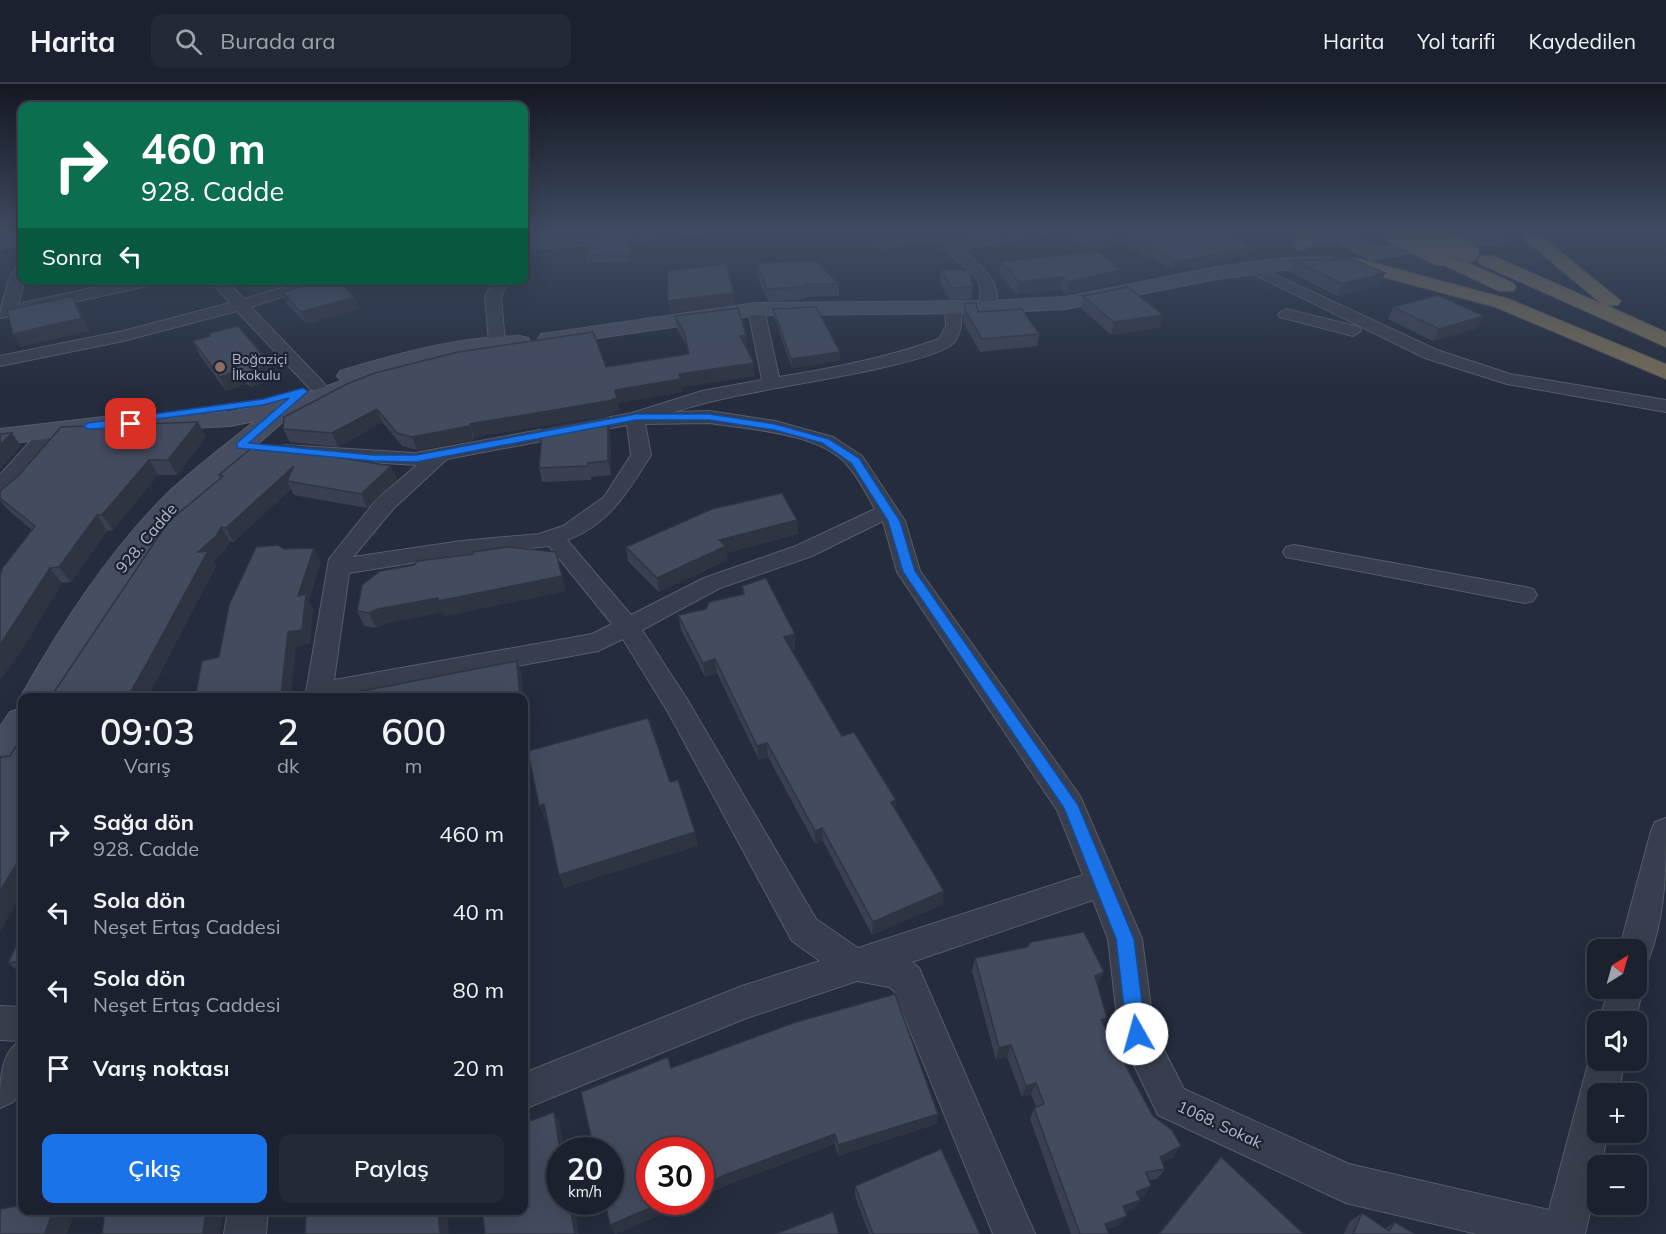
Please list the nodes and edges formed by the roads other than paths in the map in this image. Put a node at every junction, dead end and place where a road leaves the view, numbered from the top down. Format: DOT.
graph roads {
  1 [pos="15,284"];
  2 [pos="986,284"];
  3 [pos="1167,284"];
  4 [pos="1303,284"];
  5 [pos="1441,284"];
  6 [pos="1499,284"];
  7 [pos="1540,284"];
  8 [pos="1589,284"];
  9 [pos="129,285"];
  10 [pos="221,285"];
  11 [pos="310,285"];
  12 [pos="499,285"];
  13 [pos="240,307"];
  14 [pos="987,307"];
  15 [pos="953,308"];
  16 [pos="756,309"];
  17 [pos="4,312"];
  18 [pos="1286,314"];
  19 [pos="1666,329"];
  20 [pos="1666,340"];
  21 [pos="497,342"];
  22 [pos="520,343"];
  23 [pos="1431,354"];
  24 [pos="0,361"];
  25 [pos="1666,362"];
  26 [pos="1666,372"];
  27 [pos="771,383"];
  28 [pos="302,395"];
  29 [pos="1666,406"];
  30 [pos="636,417"];
  31 [pos="51,430"];
  32 [pos="0,437"];
  33 [pos="241,446"];
  34 [pos="441,454"];
  35 [pos="0,485"];
  36 [pos="888,511"];
  37 [pos="553,537"];
  38 [pos="1294,552"];
  39 [pos="338,567"];
  40 [pos="1525,595"];
  41 [pos="628,627"];
  42 [pos="40,693"];
  43 [pos="318,693"];
  44 [pos="329,693"];
  45 [pos="18,728"];
  46 [pos="0,758"];
  47 [pos="1666,831"];
  48 [pos="1102,883"];
  49 [pos="1639,939"];
  50 [pos="853,964"];
  51 [pos="0,1023"];
  52 [pos="18,1024"];
  53 [pos="18,1064"];
  54 [pos="0,1089"];
  55 [pos="528,1089"];
  56 [pos="1587,1141"];
  57 [pos="247,1215"];
  58 [pos="245,1234"];
  59 [pos="1014,1234"];
  60 [pos="1563,1234"];
  1 -- 17 [label="street"];
  2 -- 14 [label="street"];
  3 -- 14 [label="main road"];
  4 -- 23 [label="street"];
  5 -- 26 [label="highway"];
  6 -- 25 [label="highway, bridge"];
  7 -- 20 [label="highway, bridge"];
  8 -- 19 [label="highway"];
  9 -- 17 [label="street"];
  10 -- 13 [label="street"];
  11 -- 13 [label="street"];
  12 -- 21 [label="street"];
  13 -- 24 [label="street"];
  13 -- 28 [label="street"];
  14 -- 15 [label="main road"];
  15 -- 16 [label="main road"];
  15 -- 27 [label="street"];
  16 -- 22 [label="main road"];
  16 -- 27 [label="street"];
  18 -- 23 [label="street"];
  21 -- 22 [label="main road"];
  21 -- 28 [label="main road"];
  22 -- 28 [label="main road"];
  23 -- 29 [label="street"];
  27 -- 30 [label="street"];
  28 -- 31 [label="main road"];
  28 -- 33 [label="main road, 928. Cadde"];
  30 -- 34 [label="street, 1068. Sokak"];
  30 -- 36 [label="street, 1068. Sokak"];
  30 -- 37 [label="street"];
  31 -- 32 [label="main road"];
  31 -- 35 [label="street"];
  33 -- 34 [label="street, 1068. Sokak"];
  33 -- 42 [label="main road, 928. Cadde"];
  34 -- 39 [label="street"];
  36 -- 41 [label="street"];
  36 -- 48 [label="street, 1068. Sokak"];
  37 -- 39 [label="street"];
  37 -- 41 [label="street"];
  38 -- 40 [label="street"];
  39 -- 43 [label="street"];
  41 -- 44 [label="street"];
  41 -- 50 [label="street"];
  45 -- 46 [label="main road"];
  47 -- 49 [label="street"];
  48 -- 50 [label="street"];
  48 -- 60 [label="street, 1068. Sokak"];
  50 -- 55 [label="street"];
  50 -- 59 [label="street"];
  51 -- 52 [label="street"];
  53 -- 54 [label="street"];
  56 -- 60 [label="street"];
  57 -- 58 [label="street"];
}
